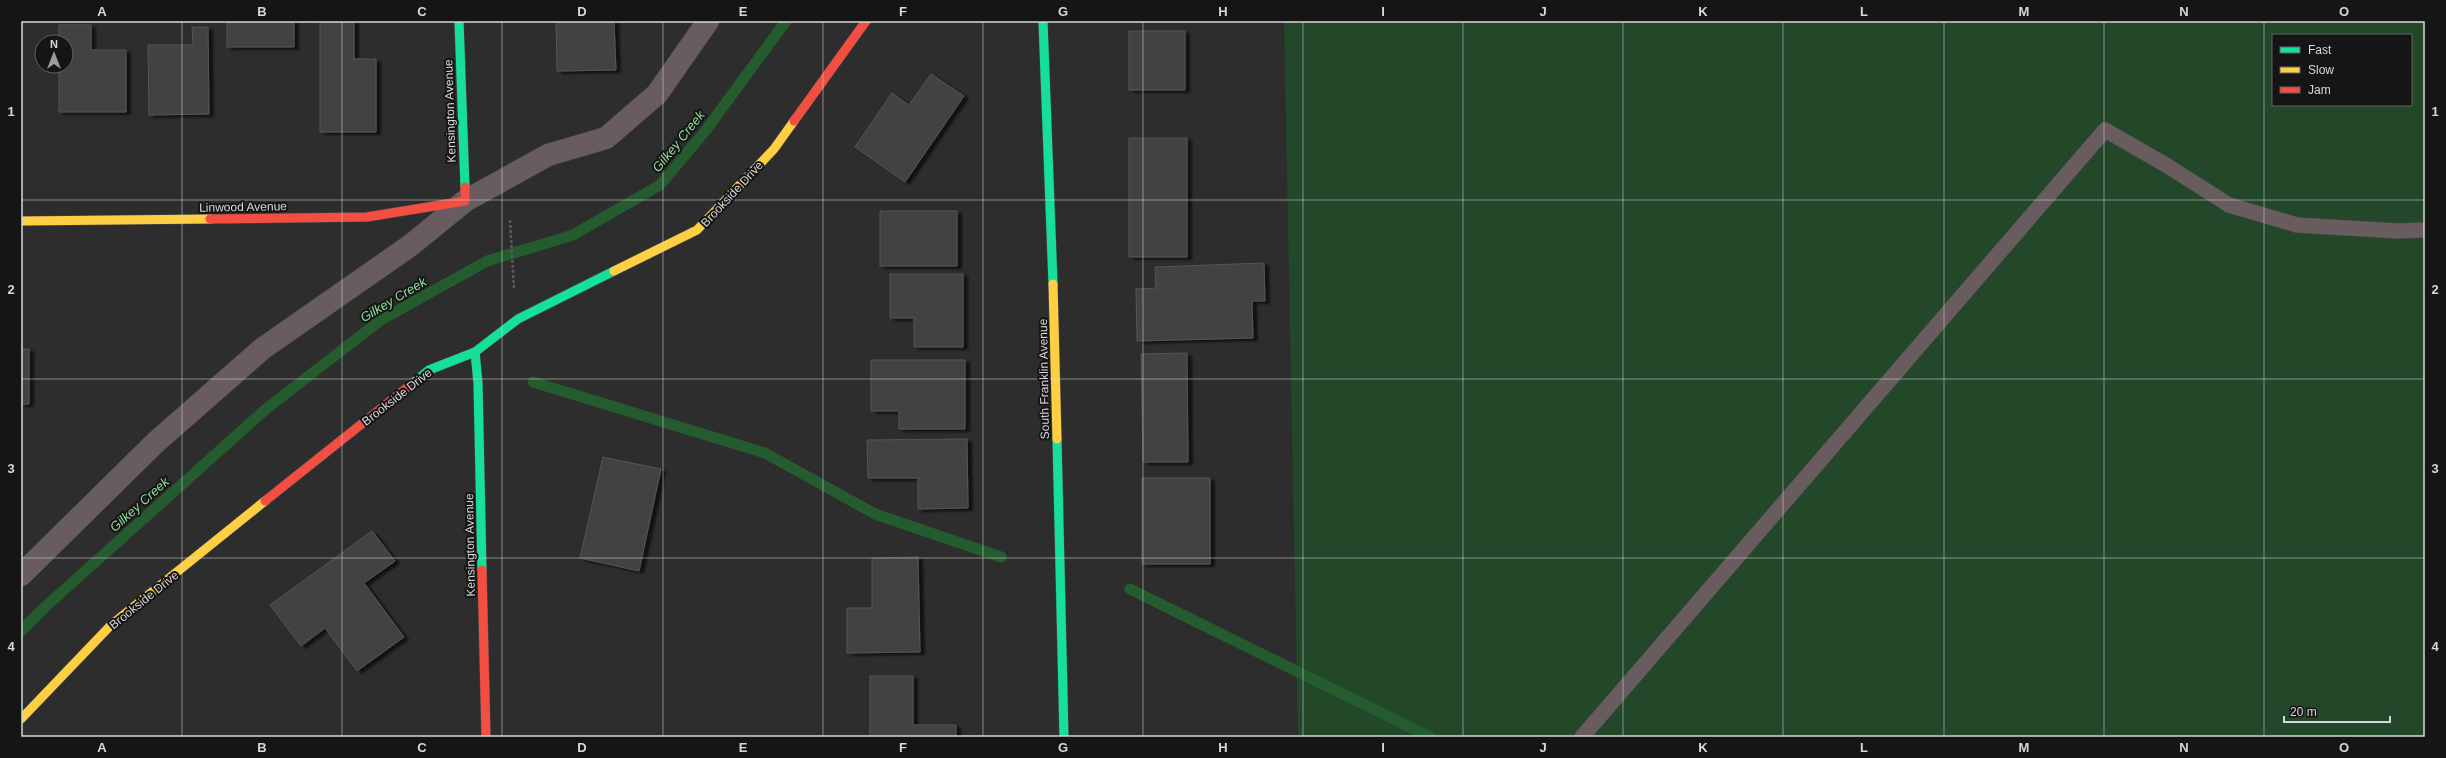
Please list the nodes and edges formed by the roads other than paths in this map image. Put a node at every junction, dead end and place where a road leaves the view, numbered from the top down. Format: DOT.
graph roads {
  1 [pos="459,21"];
  2 [pos="708,21"];
  3 [pos="866,21"];
  4 [pos="1043,21"];
  5 [pos="465,201"];
  6 [pos="21,221"];
  7 [pos="2425,230"];
  8 [pos="475,352"];
  9 [pos="21,575"];
  10 [pos="21,719"];
  11 [pos="486,737"];
  12 [pos="1064,737"];
  13 [pos="1582,737"];
  1 -- 5 [label="street, Kensington Avenue"];
  2 -- 5 [label="street"];
  3 -- 8 [label="street, Brookside Drive"];
  4 -- 12 [label="street, South Franklin Avenue"];
  5 -- 6 [label="street, Linwood Avenue"];
  5 -- 9 [label="street"];
  7 -- 13 [label="lane"];
  8 -- 10 [label="street, Brookside Drive"];
  8 -- 11 [label="street, Kensington Avenue"];
}
